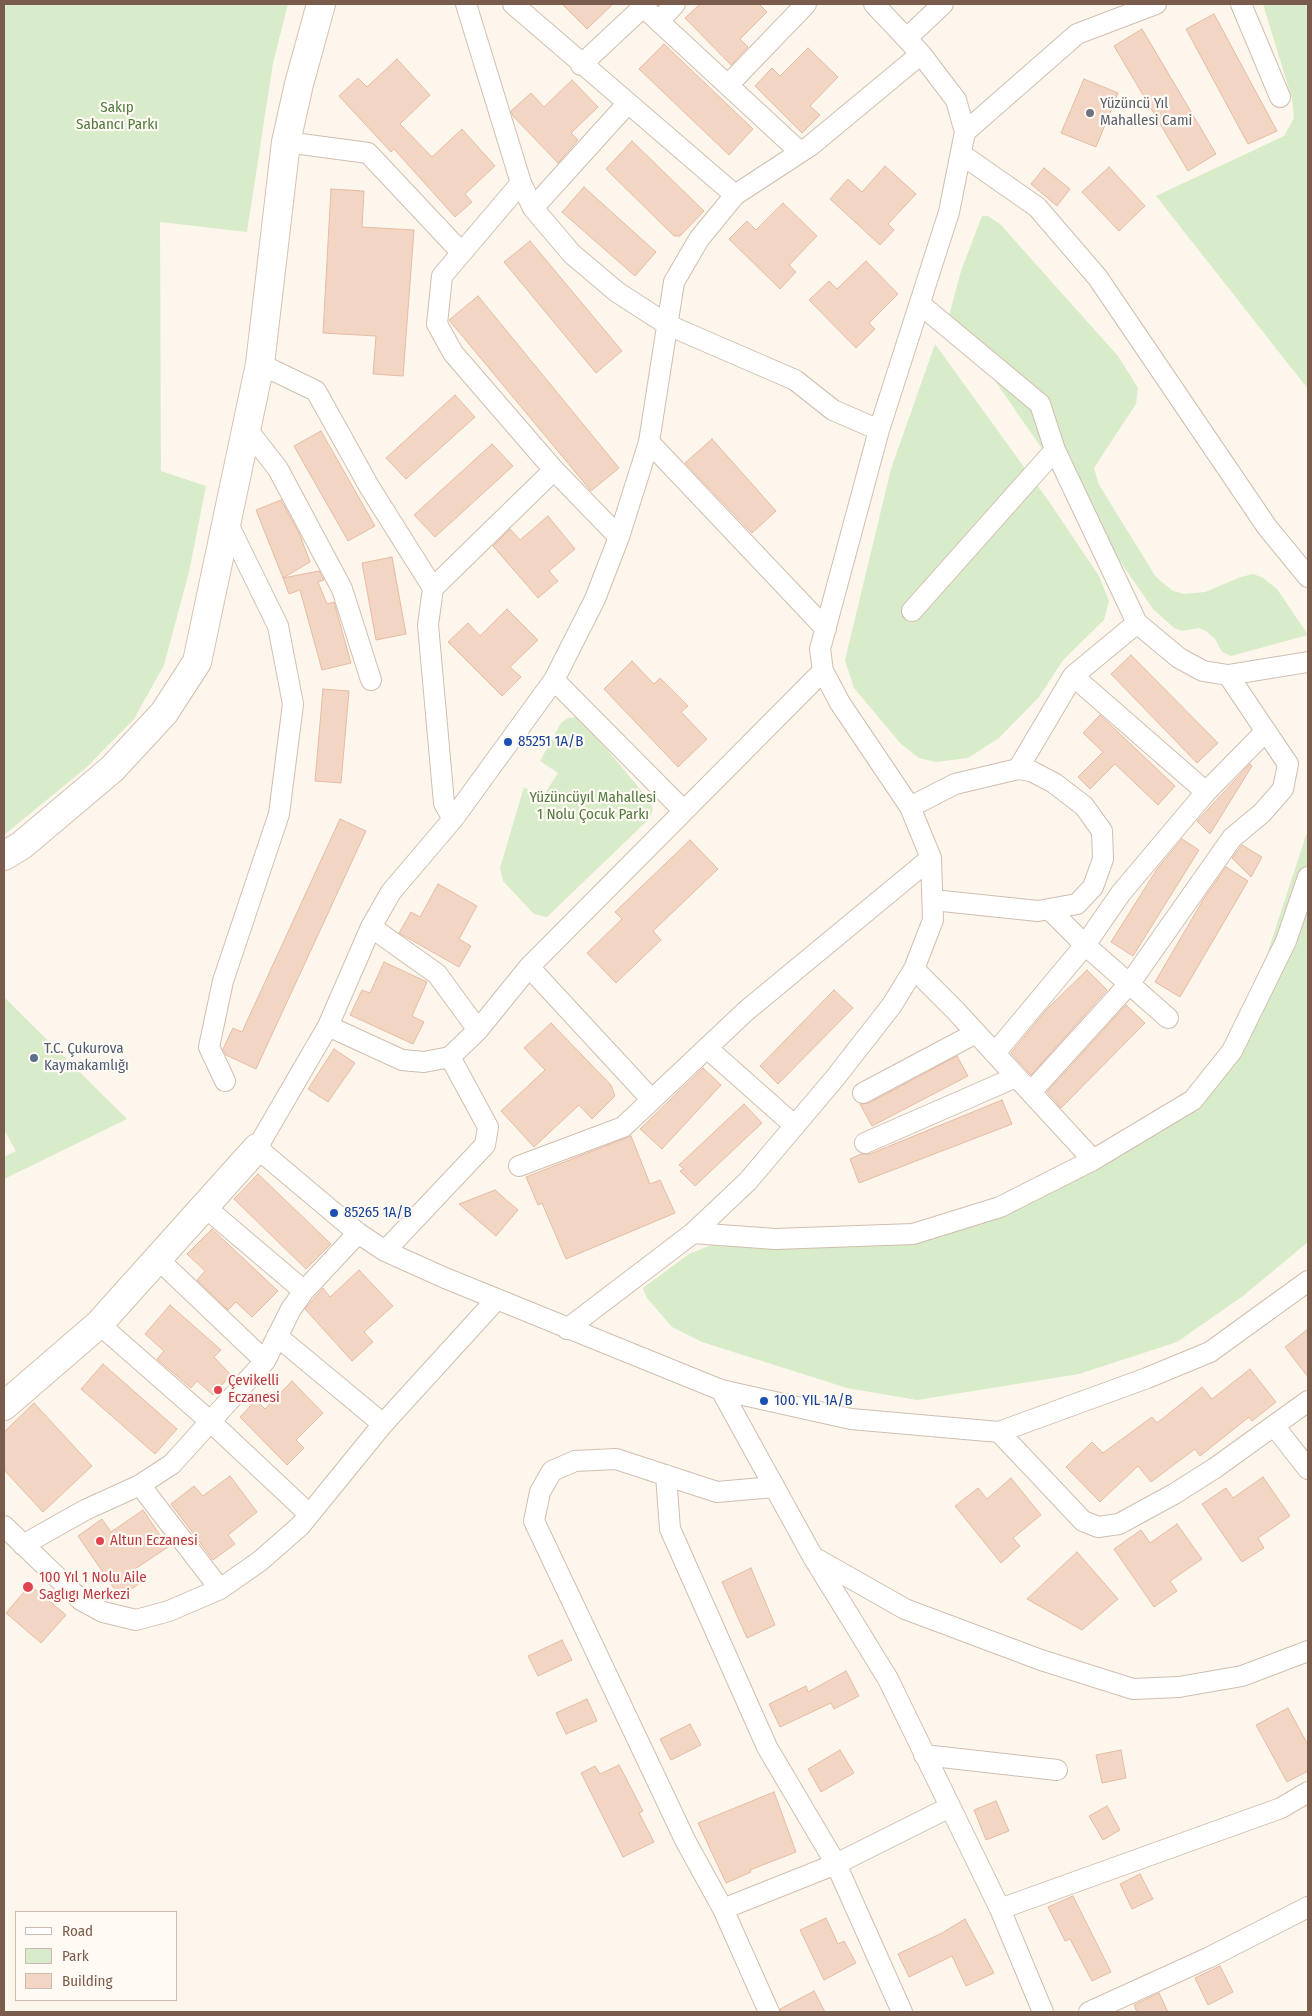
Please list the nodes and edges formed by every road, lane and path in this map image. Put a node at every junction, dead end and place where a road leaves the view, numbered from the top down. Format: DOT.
graph roads {
  1 [pos="321,4"];
  2 [pos="466,4"];
  3 [pos="513,4"];
  4 [pos="675,4"];
  5 [pos="806,4"];
  6 [pos="874,4"];
  7 [pos="943,4"];
  8 [pos="1156,4"];
  9 [pos="1241,4"];
  10 [pos="642,5"];
  11 [pos="660,20"];
  12 [pos="907,38"];
  13 [pos="921,54"];
  14 [pos="581,64"];
  15 [pos="729,84"];
  16 [pos="1280,97"];
  17 [pos="628,104"];
  18 [pos="965,132"];
  19 [pos="286,142"];
  20 [pos="800,152"];
  21 [pos="961,154"];
  22 [pos="521,183"];
  23 [pos="734,195"];
  24 [pos="533,208"];
  25 [pos="461,252"];
  26 [pos="920,304"];
  27 [pos="668,325"];
  28 [pos="260,364"];
  29 [pos="246,428"];
  30 [pos="879,430"];
  31 [pos="649,442"];
  32 [pos="1056,450"];
  33 [pos="554,470"];
  34 [pos="228,524"];
  35 [pos="619,537"];
  36 [pos="1308,577"];
  37 [pos="434,588"];
  38 [pos="912,611"];
  39 [pos="1138,623"];
  40 [pos="826,630"];
  41 [pos="1308,662"];
  42 [pos="823,671"];
  43 [pos="1228,675"];
  44 [pos="1073,676"];
  45 [pos="371,680"];
  46 [pos="554,680"];
  47 [pos="1266,731"];
  48 [pos="1018,769"];
  49 [pos="1206,792"];
  50 [pos="910,808"];
  51 [pos="684,811"];
  52 [pos="453,819"];
  53 [pos="4,856"];
  54 [pos="932,858"];
  55 [pos="1308,877"];
  56 [pos="933,900"];
  57 [pos="1049,909"];
  58 [pos="371,927"];
  59 [pos="1085,945"];
  60 [pos="529,967"];
  61 [pos="914,970"];
  62 [pos="1130,983"];
  63 [pos="1168,1018"];
  64 [pos="328,1026"];
  65 [pos="478,1030"];
  66 [pos="976,1033"];
  67 [pos="707,1048"];
  68 [pos="995,1053"];
  69 [pos="450,1057"];
  70 [pos="1016,1077"];
  71 [pos="225,1080"];
  72 [pos="1031,1092"];
  73 [pos="863,1093"];
  74 [pos="652,1100"];
  75 [pos="795,1126"];
  76 [pos="865,1143"];
  77 [pos="256,1148"];
  78 [pos="1093,1160"];
  79 [pos="519,1166"];
  80 [pos="205,1207"];
  81 [pos="358,1233"];
  82 [pos="693,1233"];
  83 [pos="385,1251"];
  84 [pos="159,1260"];
  85 [pos="1308,1281"];
  86 [pos="304,1292"];
  87 [pos="496,1300"];
  88 [pos="99,1324"];
  89 [pos="567,1329"];
  90 [pos="277,1336"];
  91 [pos="265,1361"];
  92 [pos="32,1380"];
  93 [pos="721,1390"];
  94 [pos="4,1394"];
  95 [pos="1308,1401"];
  96 [pos="4,1406"];
  97 [pos="212,1423"];
  98 [pos="383,1424"];
  99 [pos="1275,1427"];
  100 [pos="999,1432"];
  101 [pos="1308,1470"];
  102 [pos="666,1475"];
  103 [pos="140,1485"];
  104 [pos="774,1487"];
  105 [pos="309,1514"];
  106 [pos="4,1526"];
  107 [pos="23,1545"];
  108 [pos="813,1557"];
  109 [pos="220,1589"];
  110 [pos="1308,1651"];
  111 [pos="924,1755"];
  112 [pos="1057,1770"];
  113 [pos="1308,1792"];
  114 [pos="950,1807"];
  115 [pos="836,1864"];
  116 [pos="1308,1907"];
  117 [pos="723,1909"];
  118 [pos="1000,1909"];
  119 [pos="769,2012"];
  120 [pos="902,2012"];
  121 [pos="1043,2012"];
  122 [pos="1089,2012"];
  1 -- 19 [label="street"];
  2 -- 22 [label="street"];
  3 -- 14 [label="street"];
  4 -- 11 [label="street"];
  5 -- 15 [label="street"];
  6 -- 12 [label="street"];
  7 -- 12 [label="street"];
  8 -- 18 [label="street"];
  9 -- 16 [label="street"];
  10 -- 11 [label="street"];
  10 -- 14 [label="street"];
  11 -- 15 [label="street"];
  12 -- 13 [label="street"];
  13 -- 18 [label="street"];
  13 -- 20 [label="street"];
  14 -- 17 [label="street"];
  15 -- 20 [label="street"];
  17 -- 23 [label="street"];
  17 -- 24 [label="street"];
  18 -- 21 [label="street"];
  19 -- 25 [label="street"];
  19 -- 28 [label="street"];
  20 -- 23 [label="street"];
  21 -- 26 [label="street"];
  21 -- 36 [label="street"];
  22 -- 24 [label="street"];
  22 -- 25 [label="street"];
  23 -- 27 [label="street"];
  24 -- 27 [label="street"];
  25 -- 33 [label="street"];
  26 -- 30 [label="street"];
  26 -- 32 [label="street"];
  27 -- 30 [label="street"];
  27 -- 31 [label="street"];
  28 -- 29 [label="street"];
  28 -- 37 [label="street"];
  29 -- 34 [label="street"];
  29 -- 45 [label="street"];
  30 -- 40 [label="street"];
  31 -- 35 [label="street"];
  31 -- 40 [label="street"];
  32 -- 38 [label="street"];
  32 -- 39 [label="street"];
  33 -- 35 [label="street"];
  33 -- 37 [label="street"];
  34 -- 53 [label="street"];
  34 -- 71 [label="street"];
  35 -- 46 [label="street"];
  37 -- 52 [label="street"];
  39 -- 43 [label="street"];
  39 -- 44 [label="street"];
  40 -- 42 [label="street"];
  41 -- 43 [label="street"];
  42 -- 50 [label="street"];
  42 -- 51 [label="street"];
  43 -- 47 [label="street"];
  44 -- 48 [label="street"];
  44 -- 49 [label="street"];
  46 -- 51 [label="street"];
  46 -- 52 [label="street"];
  47 -- 49 [label="street"];
  47 -- 62 [label="street"];
  48 -- 50 [label="street"];
  48 -- 57 [label="street"];
  49 -- 59 [label="street"];
  50 -- 54 [label="street"];
  51 -- 60 [label="street"];
  52 -- 58 [label="street"];
  54 -- 56 [label="street"];
  54 -- 67 [label="street"];
  55 -- 78 [label="street"];
  56 -- 57 [label="street"];
  56 -- 61 [label="street"];
  57 -- 59 [label="street"];
  58 -- 64 [label="street"];
  58 -- 65 [label="street"];
  59 -- 62 [label="street"];
  59 -- 68 [label="street"];
  60 -- 65 [label="street"];
  60 -- 74 [label="street"];
  61 -- 66 [label="street"];
  61 -- 75 [label="street"];
  62 -- 63 [label="street"];
  62 -- 72 [label="street"];
  64 -- 69 [label="street"];
  64 -- 77 [label="street"];
  65 -- 69 [label="street"];
  66 -- 68 [label="street"];
  66 -- 73 [label="street"];
  67 -- 74 [label="street"];
  67 -- 75 [label="street"];
  68 -- 70 [label="street"];
  69 -- 83 [label="street"];
  70 -- 72 [label="street"];
  70 -- 76 [label="street"];
  72 -- 78 [label="street"];
  74 -- 79 [label="street"];
  75 -- 82 [label="street"];
  77 -- 80 [label="street"];
  77 -- 81 [label="street"];
  78 -- 82 [label="street"];
  80 -- 84 [label="street"];
  80 -- 86 [label="street"];
  81 -- 83 [label="street"];
  81 -- 86 [label="street"];
  82 -- 89 [label="street"];
  83 -- 87 [label="street"];
  84 -- 88 [label="street"];
  84 -- 91 [label="street"];
  85 -- 100 [label="street"];
  86 -- 90 [label="street"];
  87 -- 89 [label="street"];
  87 -- 98 [label="street"];
  88 -- 92 [label="street"];
  88 -- 97 [label="street"];
  89 -- 93 [label="street"];
  90 -- 91 [label="street"];
  90 -- 98 [label="street"];
  91 -- 97 [label="street"];
  92 -- 94 [label="street"];
  92 -- 96 [label="street"];
  93 -- 100 [label="street"];
  93 -- 104 [label="street"];
  95 -- 99 [label="street"];
  97 -- 103 [label="street"];
  97 -- 105 [label="street"];
  98 -- 105 [label="street"];
  99 -- 100 [label="street"];
  99 -- 101 [label="street"];
  102 -- 104 [label="street"];
  102 -- 115 [label="street"];
  102 -- 117 [label="street"];
  103 -- 107 [label="street"];
  103 -- 109 [label="street"];
  104 -- 108 [label="street"];
  105 -- 109 [label="street"];
  106 -- 107 [label="street"];
  107 -- 109 [label="street"];
  108 -- 110 [label="street"];
  108 -- 111 [label="street"];
  111 -- 112 [label="street"];
  111 -- 114 [label="street"];
  113 -- 118 [label="street"];
  114 -- 115 [label="street"];
  114 -- 118 [label="street"];
  115 -- 117 [label="street"];
  115 -- 120 [label="street"];
  116 -- 122 [label="street"];
  117 -- 119 [label="street"];
  118 -- 121 [label="street"];
}
